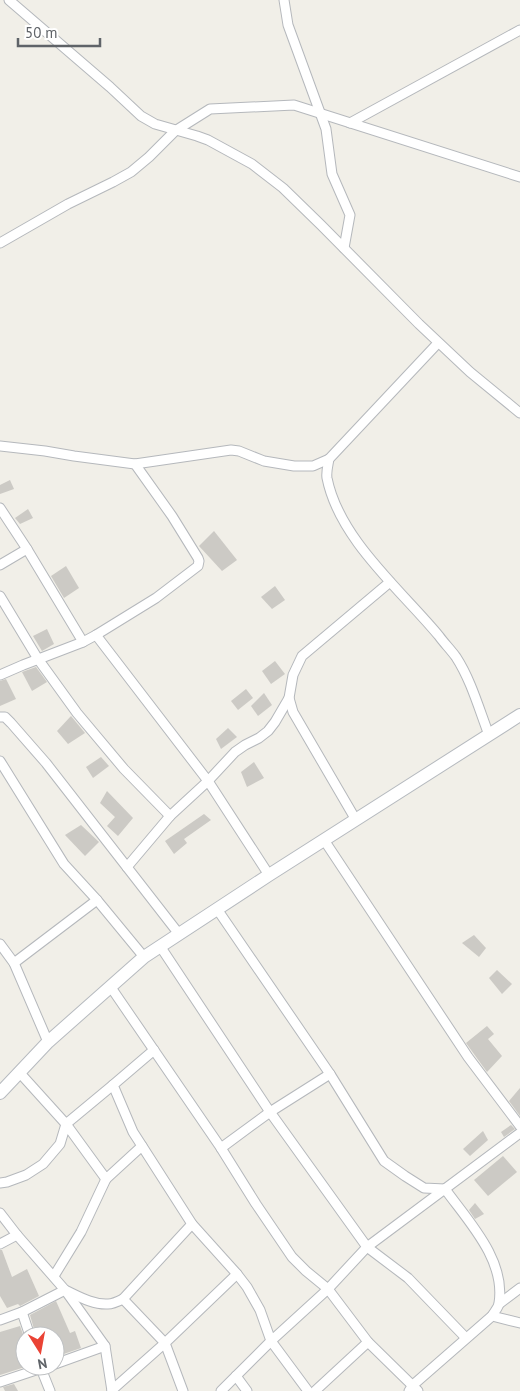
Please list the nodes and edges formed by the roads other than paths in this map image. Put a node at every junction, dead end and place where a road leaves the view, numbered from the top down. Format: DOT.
graph roads {
  1 [pos="9,0"];
  2 [pos="284,0"];
  3 [pos="520,30"];
  4 [pos="320,114"];
  5 [pos="350,123"];
  6 [pos="175,130"];
  7 [pos="520,177"];
  8 [pos="0,242"];
  9 [pos="344,248"];
  10 [pos="438,342"];
  11 [pos="520,413"];
  12 [pos="0,446"];
  13 [pos="329,459"];
  14 [pos="135,464"];
  15 [pos="313,466"];
  16 [pos="327,476"];
  17 [pos="0,508"];
  18 [pos="27,549"];
  19 [pos="0,565"];
  20 [pos="390,582"];
  21 [pos="0,596"];
  22 [pos="96,635"];
  23 [pos="83,642"];
  24 [pos="38,659"];
  25 [pos="0,675"];
  26 [pos="289,698"];
  27 [pos="520,716"];
  28 [pos="0,717"];
  29 [pos="489,735"];
  30 [pos="0,761"];
  31 [pos="208,781"];
  32 [pos="170,816"];
  33 [pos="356,820"];
  34 [pos="324,840"];
  35 [pos="127,867"];
  36 [pos="269,875"];
  37 [pos="97,900"];
  38 [pos="217,909"];
  39 [pos="179,934"];
  40 [pos="0,944"];
  41 [pos="160,946"];
  42 [pos="144,957"];
  43 [pos="14,963"];
  44 [pos="110,986"];
  45 [pos="48,1042"];
  46 [pos="154,1050"];
  47 [pos="19,1072"];
  48 [pos="330,1074"];
  49 [pos="113,1085"];
  50 [pos="1,1088"];
  51 [pos="270,1112"];
  52 [pos="66,1124"];
  53 [pos="520,1126"];
  54 [pos="520,1133"];
  55 [pos="142,1146"];
  56 [pos="221,1148"];
  57 [pos="106,1179"];
  58 [pos="0,1183"];
  59 [pos="445,1189"];
  60 [pos="0,1213"];
  61 [pos="192,1224"];
  62 [pos="17,1235"];
  63 [pos="0,1244"];
  64 [pos="367,1247"];
  65 [pos="237,1274"];
  66 [pos="54,1276"];
  67 [pos="520,1288"];
  68 [pos="328,1289"];
  69 [pos="65,1290"];
  70 [pos="124,1299"];
  71 [pos="500,1304"];
  72 [pos="22,1312"];
  73 [pos="492,1316"];
  74 [pos="0,1320"];
  75 [pos="520,1323"];
  76 [pos="27,1326"];
  77 [pos="466,1338"];
  78 [pos="271,1341"];
  79 [pos="368,1342"];
  80 [pos="165,1343"];
  81 [pos="105,1346"];
  82 [pos="65,1360"];
  83 [pos="17,1376"];
  84 [pos="46,1376"];
  85 [pos="236,1376"];
  86 [pos="0,1382"];
  87 [pos="413,1389"];
  88 [pos="50,1391"];
  89 [pos="112,1391"];
  90 [pos="183,1391"];
  91 [pos="221,1391"];
  92 [pos="247,1391"];
  93 [pos="308,1391"];
  94 [pos="315,1391"];
  1 -- 6 [label="street"];
  2 -- 4 [label="street"];
  3 -- 5 [label="street"];
  4 -- 5 [label="street"];
  4 -- 6 [label="street"];
  4 -- 9 [label="street"];
  5 -- 7 [label="street"];
  6 -- 8 [label="street"];
  6 -- 9 [label="street"];
  9 -- 10 [label="street"];
  10 -- 11 [label="street"];
  10 -- 13 [label="street"];
  12 -- 14 [label="street"];
  13 -- 15 [label="street"];
  13 -- 16 [label="street"];
  14 -- 15 [label="street"];
  14 -- 22 [label="street"];
  15 -- 16 [label="street"];
  16 -- 20 [label="street"];
  17 -- 18 [label="street"];
  18 -- 19 [label="street"];
  18 -- 23 [label="street"];
  20 -- 26 [label="street"];
  20 -- 29 [label="street"];
  21 -- 24 [label="street"];
  22 -- 23 [label="street"];
  22 -- 31 [label="street"];
  23 -- 24 [label="street"];
  24 -- 25 [label="street"];
  24 -- 32 [label="street"];
  26 -- 31 [label="street"];
  26 -- 33 [label="street"];
  27 -- 29 [label="street"];
  28 -- 35 [label="street"];
  29 -- 33 [label="street"];
  30 -- 37 [label="street"];
  31 -- 32 [label="street"];
  31 -- 36 [label="street"];
  32 -- 35 [label="street"];
  33 -- 34 [label="street"];
  34 -- 36 [label="street"];
  34 -- 53 [label="street"];
  35 -- 39 [label="street"];
  36 -- 38 [label="street"];
  37 -- 42 [label="street"];
  37 -- 43 [label="street"];
  38 -- 39 [label="street"];
  38 -- 48 [label="street"];
  39 -- 41 [label="street"];
  40 -- 43 [label="street"];
  41 -- 42 [label="street"];
  41 -- 51 [label="street"];
  42 -- 44 [label="street"];
  43 -- 45 [label="street"];
  44 -- 45 [label="street"];
  44 -- 46 [label="street"];
  45 -- 47 [label="street"];
  46 -- 49 [label="street"];
  46 -- 56 [label="street"];
  47 -- 50 [label="street"];
  47 -- 52 [label="street"];
  48 -- 51 [label="street"];
  48 -- 59 [label="street"];
  49 -- 52 [label="street"];
  49 -- 55 [label="street"];
  51 -- 56 [label="street"];
  51 -- 64 [label="street"];
  52 -- 57 [label="street"];
  52 -- 58 [label="street"];
  54 -- 59 [label="street"];
  55 -- 57 [label="street"];
  55 -- 61 [label="street"];
  56 -- 68 [label="street"];
  57 -- 66 [label="street"];
  59 -- 64 [label="street"];
  59 -- 71 [label="street"];
  60 -- 62 [label="street"];
  61 -- 65 [label="street"];
  61 -- 70 [label="street"];
  62 -- 63 [label="street"];
  62 -- 66 [label="street"];
  64 -- 68 [label="street"];
  64 -- 77 [label="street"];
  65 -- 78 [label="street"];
  65 -- 80 [label="street"];
  66 -- 69 [label="street"];
  67 -- 71 [label="street"];
  68 -- 78 [label="street"];
  68 -- 79 [label="street"];
  69 -- 70 [label="street"];
  69 -- 72 [label="street"];
  69 -- 81 [label="street"];
  70 -- 80 [label="street"];
  71 -- 73 [label="street"];
  72 -- 74 [label="street"];
  72 -- 76 [label="street"];
  73 -- 75 [label="street"];
  73 -- 77 [label="street"];
  77 -- 87 [label="street"];
  78 -- 85 [label="street"];
  78 -- 93 [label="street"];
  79 -- 87 [label="street"];
  79 -- 94 [label="street"];
  80 -- 89 [label="street"];
  80 -- 90 [label="street"];
  81 -- 82 [label="street"];
  81 -- 89 [label="street"];
  83 -- 86 [label="street"];
  84 -- 88 [label="street"];
  85 -- 91 [label="street"];
  85 -- 92 [label="street"];
}
